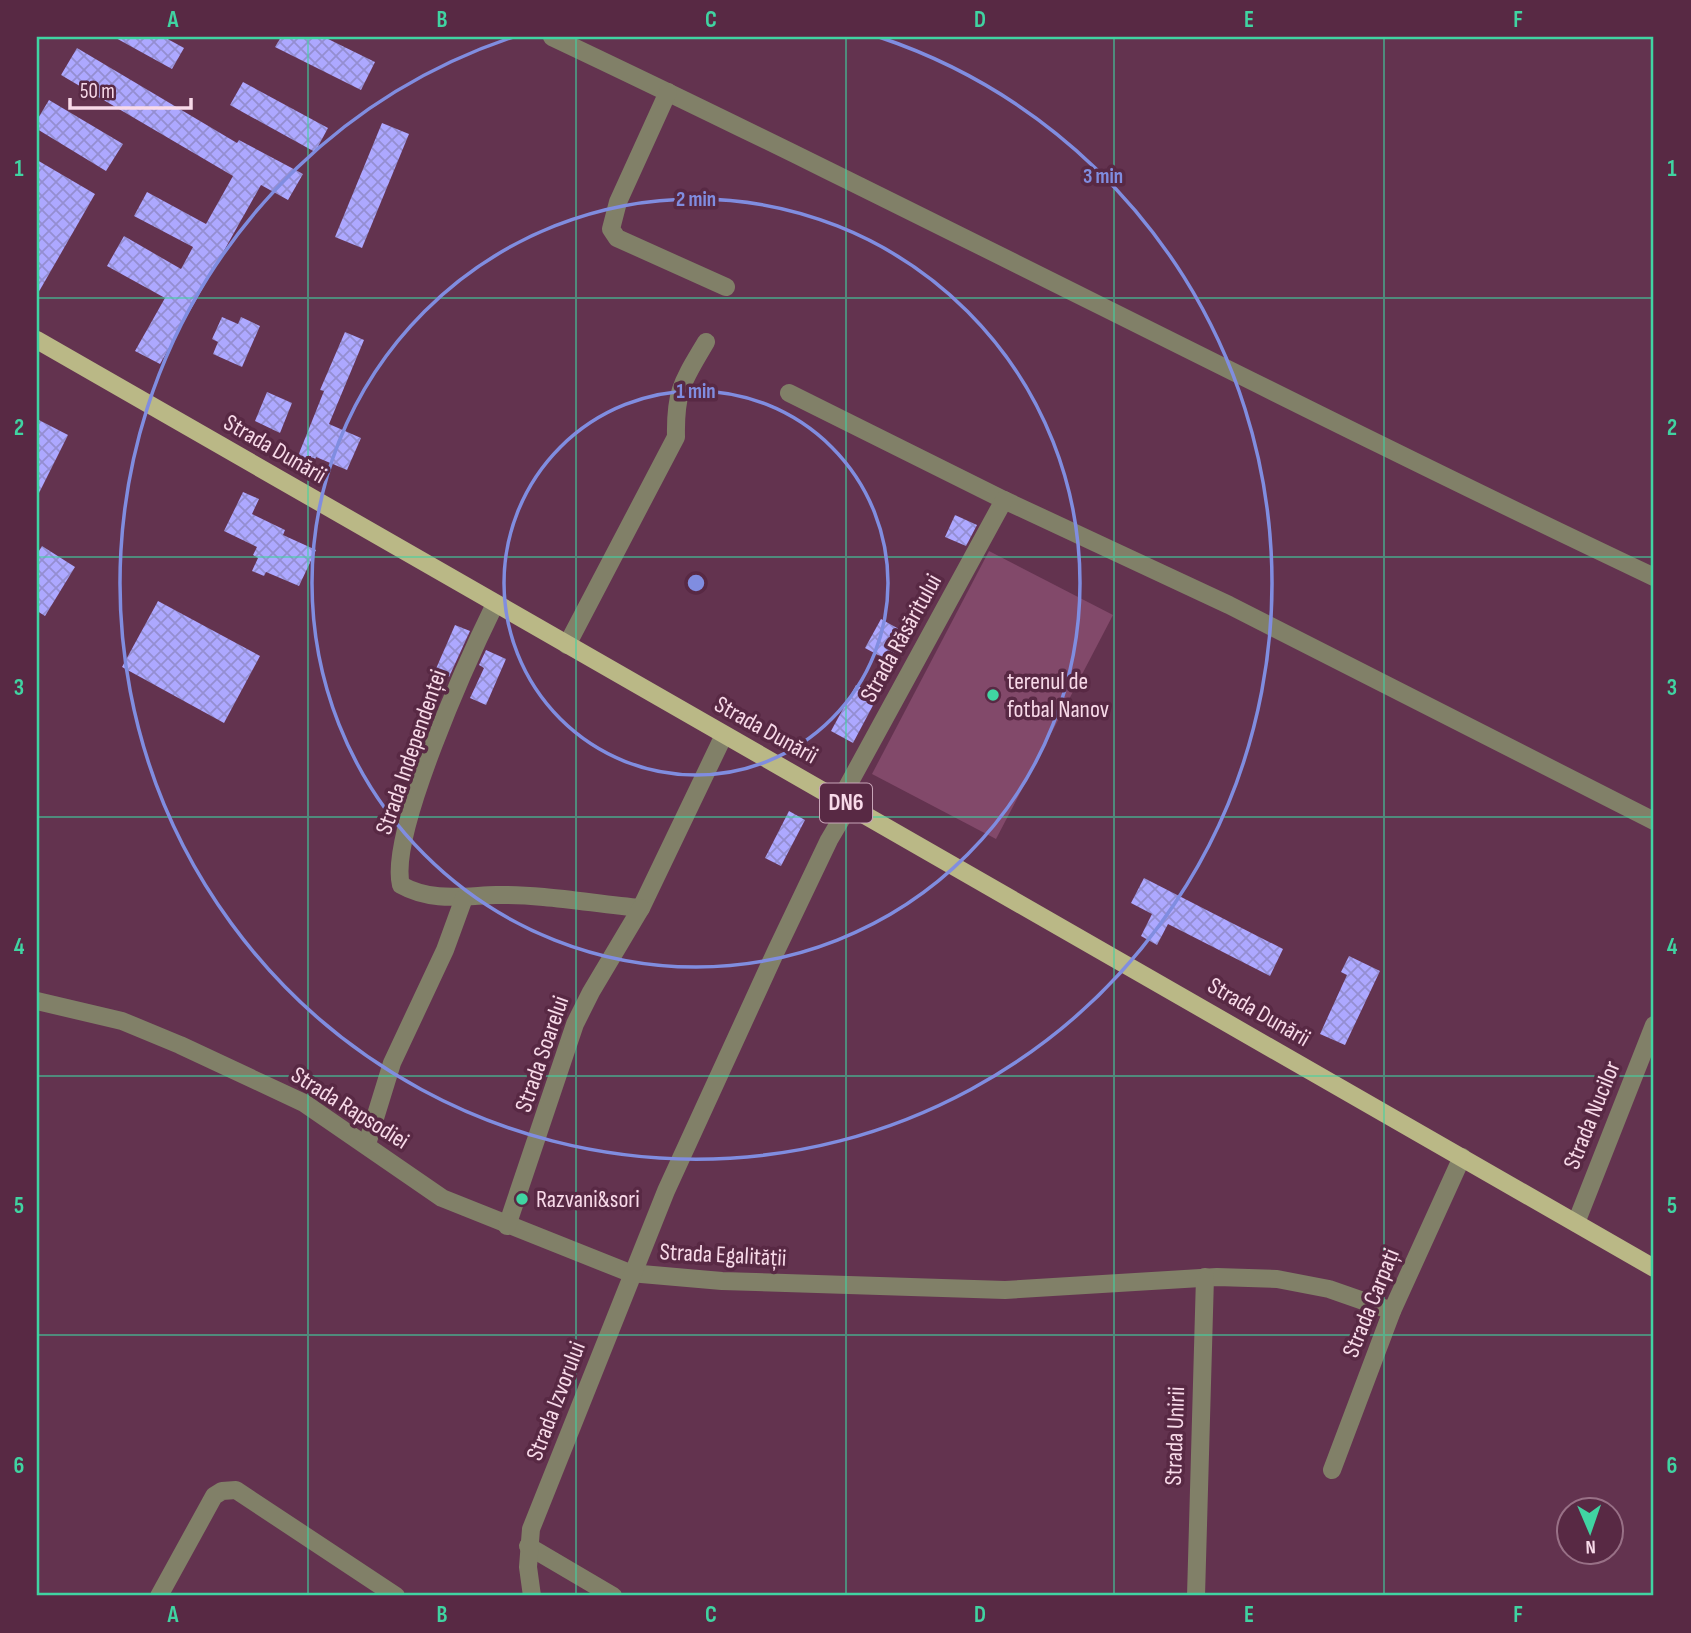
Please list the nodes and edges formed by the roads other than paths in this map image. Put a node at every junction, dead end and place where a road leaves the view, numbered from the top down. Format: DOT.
graph roads {
  1 [pos="552,37"];
  2 [pos="668,92"];
  3 [pos="726,287"];
  4 [pos="37,340"];
  5 [pos="706,342"];
  6 [pos="789,393"];
  7 [pos="1004,500"];
  8 [pos="1654,577"];
  9 [pos="495,604"];
  10 [pos="567,645"];
  11 [pos="724,735"];
  12 [pos="844,803"];
  13 [pos="1654,821"];
  14 [pos="464,898"];
  15 [pos="641,908"];
  16 [pos="37,1001"];
  17 [pos="1654,1025"];
  18 [pos="367,1144"];
  19 [pos="1462,1157"];
  20 [pos="1576,1223"];
  21 [pos="507,1226"];
  22 [pos="1654,1268"];
  23 [pos="630,1273"];
  24 [pos="1205,1278"];
  25 [pos="1392,1311"];
  26 [pos="1332,1470"];
  27 [pos="528,1546"];
  28 [pos="159,1596"];
  29 [pos="396,1596"];
  30 [pos="532,1596"];
  31 [pos="613,1596"];
  32 [pos="1196,1596"];
  1 -- 2 [label="street"];
  2 -- 3 [label="street"];
  2 -- 8 [label="street"];
  4 -- 9 [label="main road, Strada Dunării / DN6"];
  5 -- 10 [label="street"];
  6 -- 7 [label="street"];
  7 -- 12 [label="street, Strada Răsăritului"];
  7 -- 13 [label="street"];
  9 -- 10 [label="main road, Strada Dunării / DN6"];
  9 -- 14 [label="street, Strada Independenței"];
  10 -- 11 [label="main road, Strada Dunării / DN6"];
  11 -- 12 [label="main road, Strada Dunării / DN6"];
  11 -- 15 [label="street, Strada Soarelui"];
  12 -- 19 [label="main road, Strada Dunării / DN6"];
  12 -- 23 [label="street, Strada Egalității"];
  14 -- 15 [label="street"];
  14 -- 18 [label="street"];
  15 -- 21 [label="street, Strada Soarelui"];
  16 -- 18 [label="street, Strada Rapsodiei"];
  17 -- 20 [label="street, Strada Nucilor"];
  18 -- 21 [label="street, Strada Rapsodiei"];
  19 -- 20 [label="main road, Strada Dunării / DN6"];
  19 -- 25 [label="street, Strada Carpați"];
  20 -- 22 [label="main road, Strada Dunării / DN6"];
  21 -- 23 [label="street, Strada Rapsodiei"];
  23 -- 24 [label="street, Strada Egalității"];
  23 -- 27 [label="street, Strada Izvorului"];
  24 -- 25 [label="street, Strada Egalității"];
  24 -- 32 [label="street, Strada Unirii"];
  25 -- 26 [label="street, Strada Carpați"];
  27 -- 30 [label="street"];
  27 -- 31 [label="street"];
  28 -- 29 [label="street"];
}
